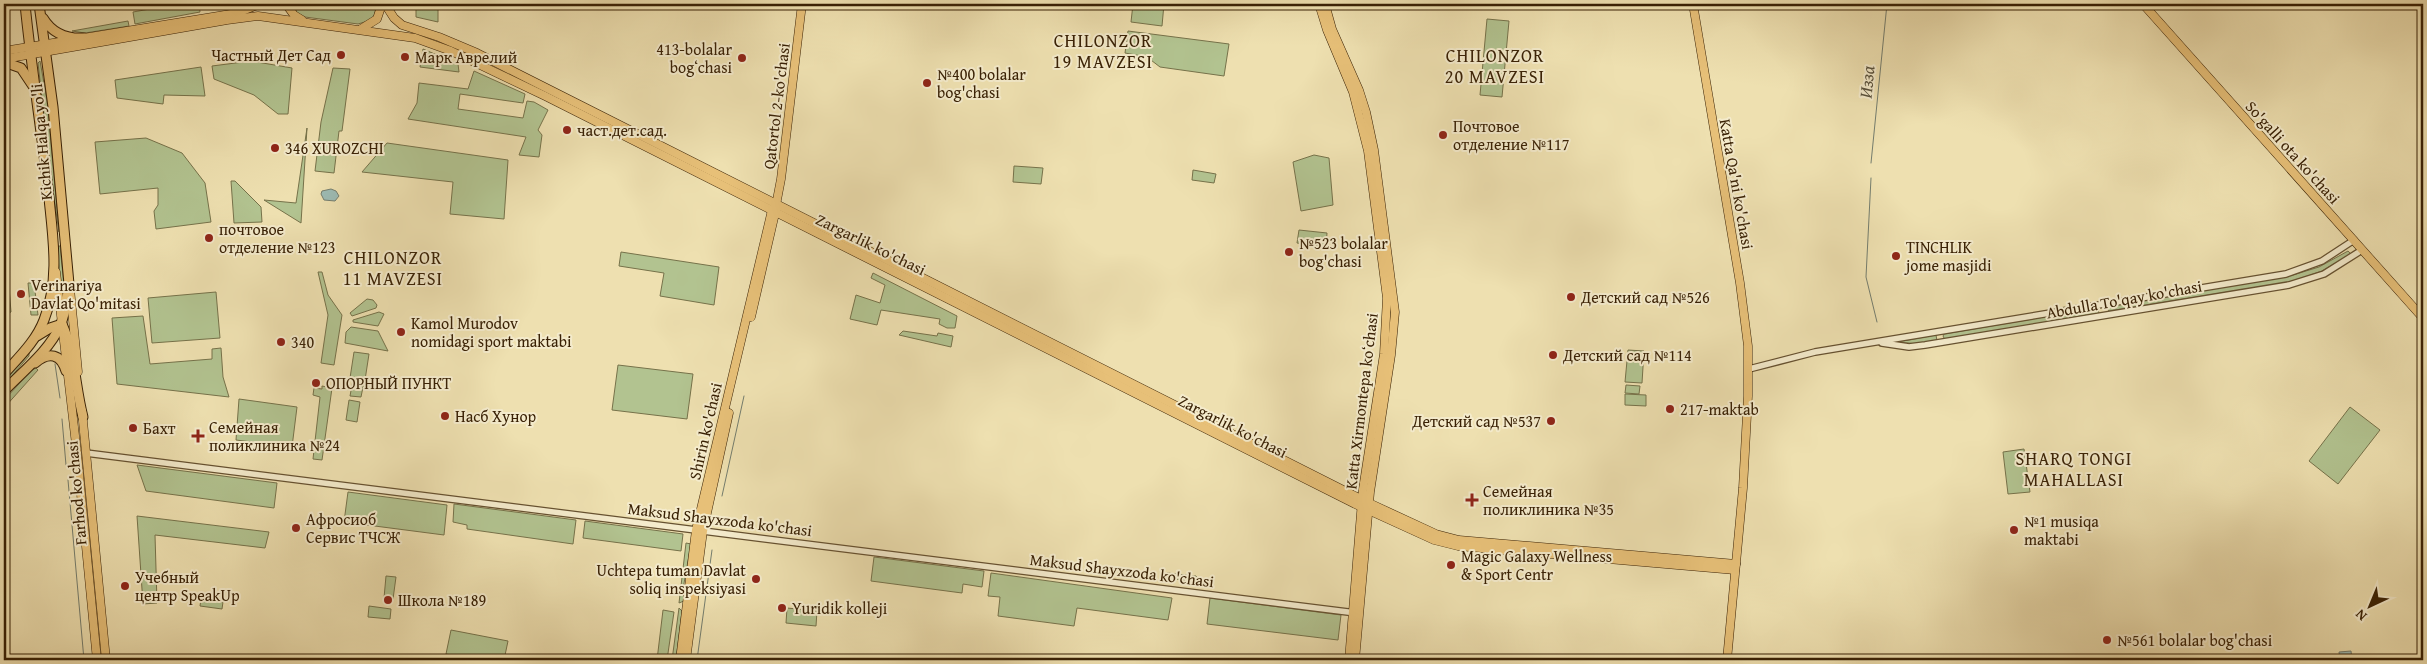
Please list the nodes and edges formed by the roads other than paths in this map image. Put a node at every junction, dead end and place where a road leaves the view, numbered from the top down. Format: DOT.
graph roads {
  1 [pos="25,4"];
  2 [pos="40,4"];
  3 [pos="260,4"];
  4 [pos="286,4"];
  5 [pos="383,4"];
  6 [pos="802,4"];
  7 [pos="1319,4"];
  8 [pos="1325,4"];
  9 [pos="1692,4"];
  10 [pos="2143,4"];
  11 [pos="2148,4"];
  12 [pos="41,16"];
  13 [pos="206,20"];
  14 [pos="306,22"];
  15 [pos="361,29"];
  16 [pos="84,38"];
  17 [pos="46,48"];
  18 [pos="4,51"];
  19 [pos="30,51"];
  20 [pos="4,60"];
  21 [pos="37,94"];
  22 [pos="46,172"];
  23 [pos="775,209"];
  24 [pos="65,231"];
  25 [pos="2356,239"];
  26 [pos="2346,246"];
  27 [pos="2364,248"];
  28 [pos="2353,256"];
  29 [pos="55,264"];
  30 [pos="69,278"];
  31 [pos="2101,304"];
  32 [pos="2423,310"];
  33 [pos="2103,316"];
  34 [pos="2423,318"];
  35 [pos="74,323"];
  36 [pos="62,324"];
  37 [pos="1940,331"];
  38 [pos="34,340"];
  39 [pos="1877,343"];
  40 [pos="1942,343"];
  41 [pos="24,351"];
  42 [pos="1749,369"];
  43 [pos="66,371"];
  44 [pos="4,374"];
  45 [pos="4,391"];
  46 [pos="83,417"];
  47 [pos="77,453"];
  48 [pos="86,453"];
  49 [pos="1365,505"];
  50 [pos="700,530"];
  51 [pos="1736,567"];
  52 [pos="690,607"];
  53 [pos="1356,613"];
  54 [pos="97,660"];
  55 [pos="106,660"];
  56 [pos="680,660"];
  57 [pos="686,660"];
  58 [pos="1349,660"];
  59 [pos="1355,660"];
  60 [pos="1727,660"];
  1 -- 19 [label="highway, Kichik Halqa yo'li"];
  2 -- 12 [label="highway, Kichik Halqa yo'li"];
  3 -- 13 [label="main road"];
  4 -- 14 [label="main road"];
  5 -- 15 [label="main road"];
  5 -- 23 [label="main road, Zargarlik ko'chasi"];
  6 -- 23 [label="main road, Qatortol 2-ko'chasi"];
  7 -- 49 [label="main road, Katta Xirmontepa koʻchasi"];
  8 -- 49 [label="main road, Katta Xirmontepa koʻchasi"];
  9 -- 42 [label="main road, Katta Qa'ni ko'chasi"];
  10 -- 25 [label="main road, So'galli ota ko'chasi"];
  11 -- 25 [label="main road, So'galli ota ko'chasi"];
  12 -- 16 [label="highway"];
  12 -- 17 [label="highway, Kichik Halqa yo'li"];
  13 -- 14 [label="main road, Zargarlik ko'chasi"];
  13 -- 16 [label="main road"];
  13 -- 17 [label="main road"];
  14 -- 15 [label="main road, Zargarlik ko'chasi"];
  15 -- 23 [label="main road, Zargarlik ko'chasi"];
  16 -- 17 [label="main road"];
  17 -- 19 [label="main road"];
  17 -- 24 [label="highway, Kichik Halqa yo'li"];
  18 -- 19 [label="main road"];
  19 -- 20 [label="main road"];
  19 -- 21 [label="highway, Kichik Halqa yo'li"];
  20 -- 21 [label="highway"];
  21 -- 22 [label="highway, Kichik Halqa yo'li"];
  22 -- 24 [label="highway"];
  22 -- 29 [label="highway, Kichik Halqa yo'li"];
  23 -- 49 [label="main road, Zargarlik ko'chasi"];
  23 -- 50 [label="main road, Shirin ko'chasi"];
  24 -- 30 [label="highway, Kichik Halqa yo'li"];
  25 -- 26 [label="street, Abdulla To'qay ko'chasi"];
  25 -- 27 [label="main road, So'galli ota ko'chasi"];
  26 -- 28 [label="street"];
  26 -- 31 [label="street, Abdulla To'qay ko'chasi"];
  27 -- 28 [label="street, Abdulla To'qay ko'chasi"];
  27 -- 32 [label="main road, So'galli ota ko'chasi"];
  27 -- 34 [label="main road, So'galli ota ko'chasi"];
  28 -- 33 [label="street, Abdulla To'qay ko'chasi"];
  29 -- 36 [label="main road, Kichik Halqa yo'li"];
  29 -- 38 [label="highway, Kichik Halqa yo'li"];
  30 -- 35 [label="main road, Kichik Halqa yo'li"];
  30 -- 36 [label="highway, Kichik Halqa yo'li"];
  31 -- 33 [label="street"];
  31 -- 37 [label="street, Abdulla To'qay ko'chasi"];
  33 -- 40 [label="street, Abdulla To'qay ko'chasi"];
  35 -- 46 [label="main road, Farhod ko'chasi"];
  36 -- 38 [label="highway"];
  36 -- 43 [label="main road, Farhod ko'chasi"];
  36 -- 45 [label="highway, Kichik Halqa yo'li"];
  36 -- 46 [label="highway"];
  37 -- 39 [label="street, Abdulla To'qay ko'chasi"];
  37 -- 40 [label="street"];
  38 -- 41 [label="highway, Kichik Halqa yo'li"];
  39 -- 40 [label="street, Abdulla To'qay ko'chasi"];
  39 -- 42 [label="street, Abdulla To'qay ko'chasi"];
  41 -- 44 [label="highway, Kichik Halqa yo'li"];
  41 -- 45 [label="highway"];
  42 -- 51 [label="main road, Katta Qa'ni ko'chasi"];
  43 -- 45 [label="highway"];
  43 -- 47 [label="main road, Farhod ko'chasi"];
  46 -- 48 [label="main road, Farhod ko'chasi"];
  47 -- 48 [label="main road, Maksud Shayxzoda ko'chasi"];
  47 -- 54 [label="main road, Farhod ko'chasi"];
  48 -- 50 [label="street, Maksud Shayxzoda ko'chasi"];
  48 -- 55 [label="main road, Farhod ko'chasi"];
  49 -- 51 [label="main road, Zargarlik ko'chasi"];
  49 -- 53 [label="main road, Katta Xirmontepa koʻchasi"];
  50 -- 52 [label="main road, Shirin ko'chasi"];
  50 -- 53 [label="street, Maksud Shayxzoda ko'chasi"];
  51 -- 60 [label="main road, Katta Qa'ni ko'chasi"];
  52 -- 56 [label="main road, Shirin ko'chasi"];
  52 -- 57 [label="main road"];
  53 -- 58 [label="main road, Katta Xirmontepa koʻchasi"];
  53 -- 59 [label="main road, Katta Xirmontepa koʻchasi"];
}
